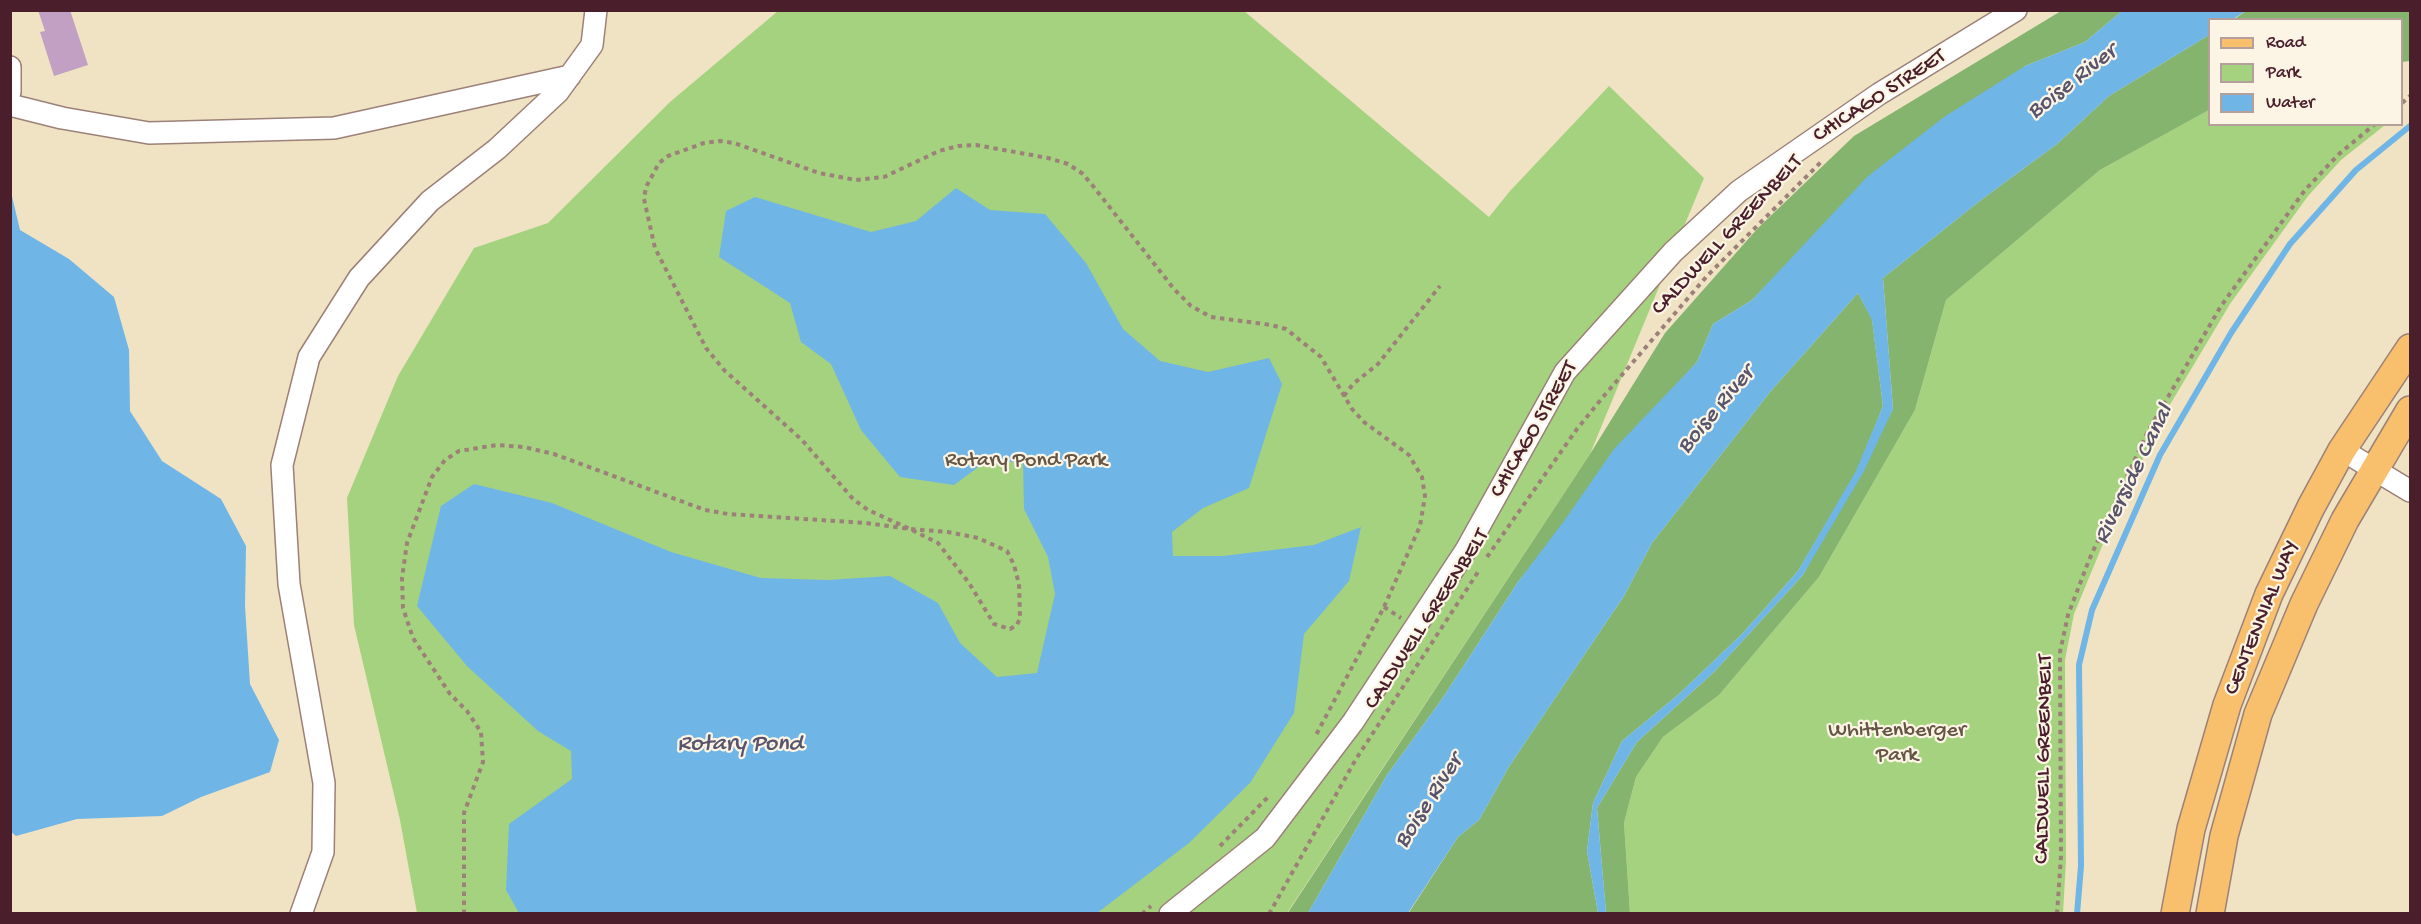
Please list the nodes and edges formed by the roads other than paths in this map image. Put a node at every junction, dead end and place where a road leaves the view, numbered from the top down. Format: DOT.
graph roads {
  1 [pos="596,10"];
  2 [pos="2016,10"];
  3 [pos="10,67"];
  4 [pos="570,76"];
  5 [pos="10,92"];
  6 [pos="10,105"];
  7 [pos="2410,348"];
  8 [pos="2410,410"];
  9 [pos="2342,450"];
  10 [pos="2373,469"];
  11 [pos="2410,491"];
  12 [pos="1165,906"];
  13 [pos="301,914"];
  14 [pos="2175,914"];
  15 [pos="2210,914"];
  1 -- 4 [label="street"];
  2 -- 12 [label="street, CHICAGO STREET"];
  3 -- 5 [label="street"];
  4 -- 6 [label="street"];
  4 -- 13 [label="street"];
  7 -- 9 [label="main road, CENTENNIAL WAY"];
  8 -- 10 [label="main road, CENTENNIAL WAY"];
  9 -- 10 [label="street"];
  9 -- 14 [label="main road, CENTENNIAL WAY"];
  10 -- 11 [label="street"];
  10 -- 15 [label="main road, CENTENNIAL WAY"];
}
